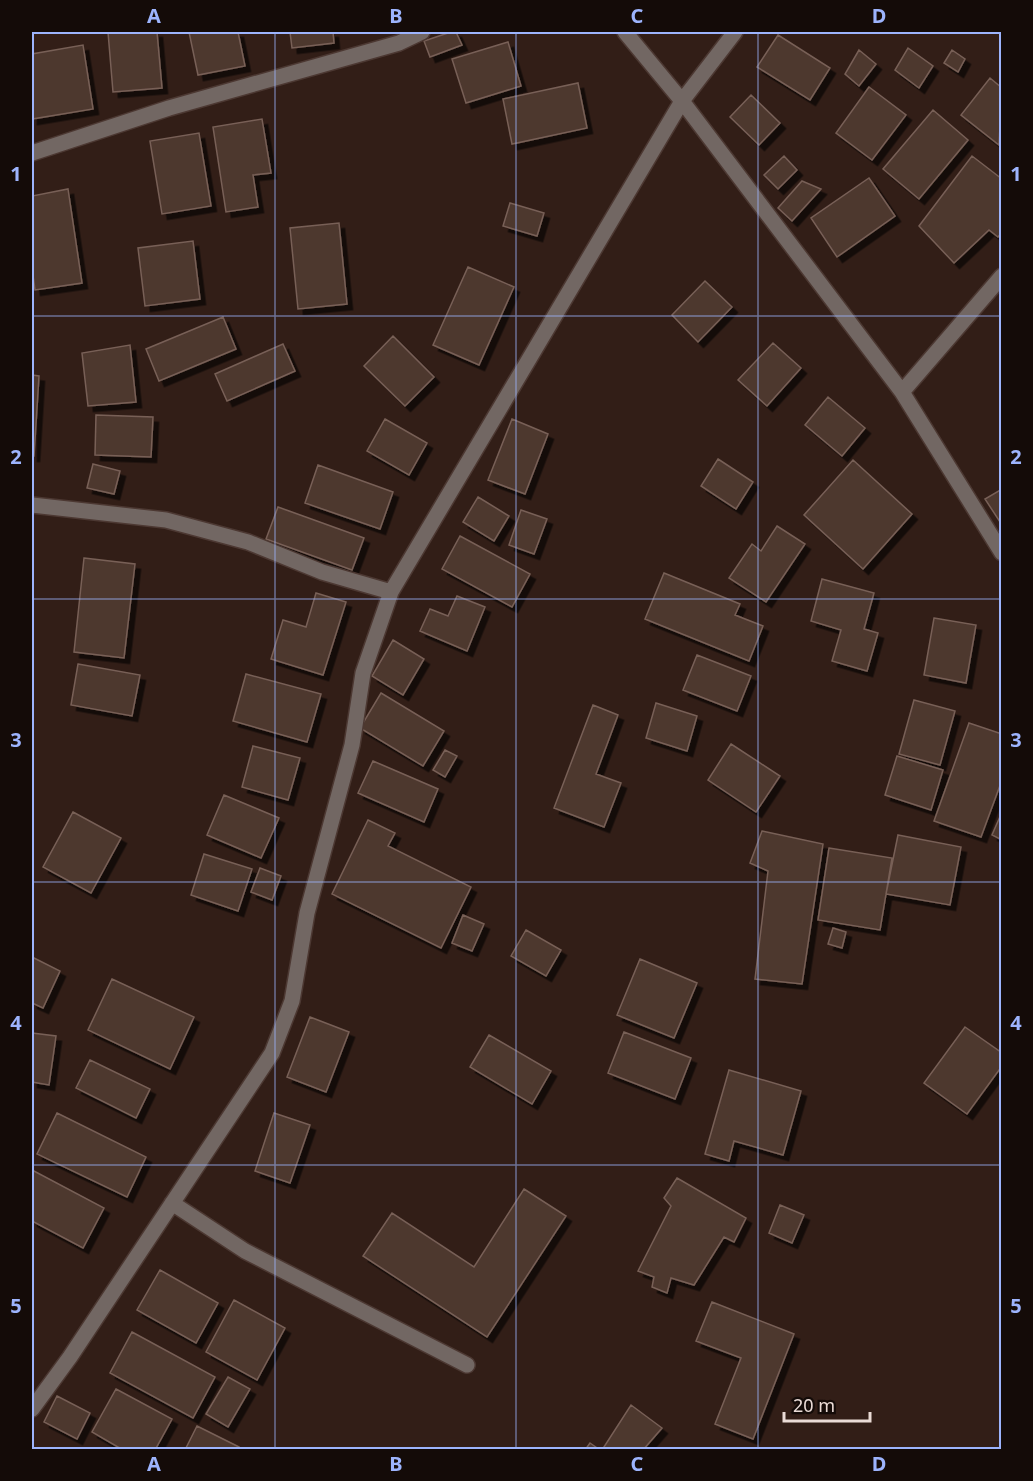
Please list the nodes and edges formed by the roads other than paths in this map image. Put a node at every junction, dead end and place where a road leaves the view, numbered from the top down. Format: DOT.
graph roads {
  1 [pos="422,32"];
  2 [pos="625,32"];
  3 [pos="735,32"];
  4 [pos="682,100"];
  5 [pos="32,153"];
  6 [pos="1002,276"];
  7 [pos="902,392"];
  8 [pos="32,505"];
  9 [pos="1002,553"];
  10 [pos="391,592"];
  11 [pos="172,1203"];
  12 [pos="467,1365"];
  13 [pos="32,1409"];
  1 -- 5 [label="street"];
  2 -- 4 [label="street"];
  3 -- 4 [label="street"];
  4 -- 7 [label="street"];
  4 -- 10 [label="street"];
  6 -- 7 [label="street"];
  7 -- 9 [label="street"];
  8 -- 10 [label="street"];
  10 -- 11 [label="street"];
  11 -- 12 [label="street"];
  11 -- 13 [label="street"];
}
